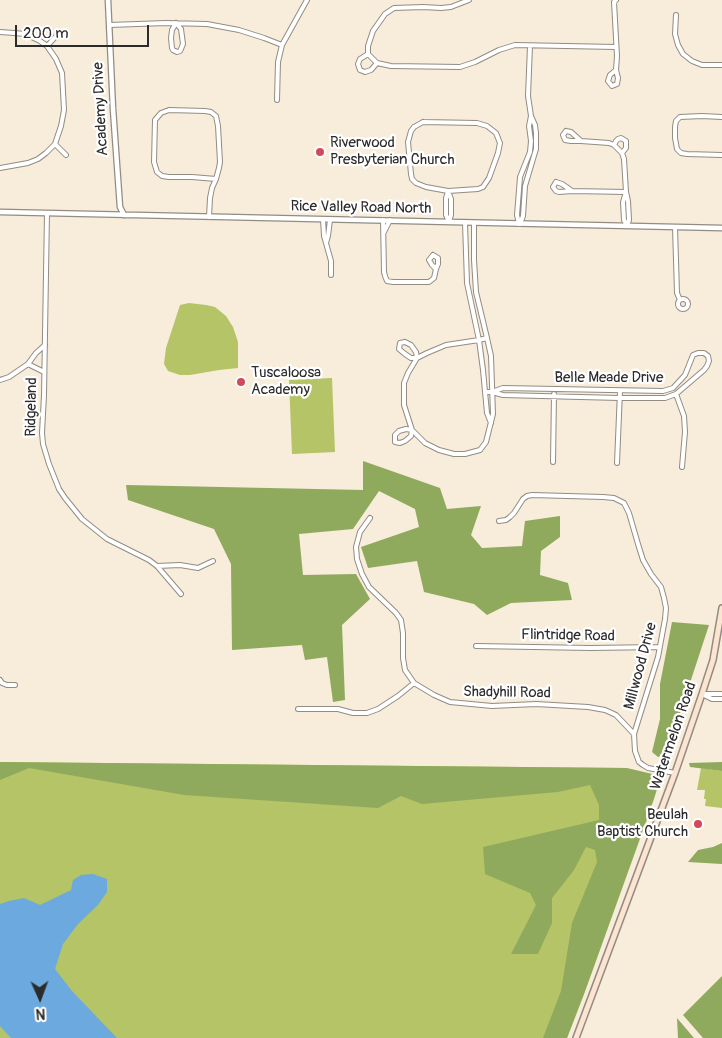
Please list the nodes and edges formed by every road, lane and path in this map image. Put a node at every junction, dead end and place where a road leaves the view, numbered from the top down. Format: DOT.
graph roads {
  1 [pos="108,0"];
  2 [pos="307,0"];
  3 [pos="424,0"];
  4 [pos="469,0"];
  5 [pos="615,1"];
  6 [pos="423,7"];
  7 [pos="676,15"];
  8 [pos="176,23"];
  9 [pos="109,25"];
  10 [pos="0,32"];
  11 [pos="59,33"];
  12 [pos="282,45"];
  13 [pos="47,46"];
  14 [pos="530,46"];
  15 [pos="616,47"];
  16 [pos="368,54"];
  17 [pos="377,63"];
  18 [pos="722,65"];
  19 [pos="616,70"];
  20 [pos="278,100"];
  21 [pos="722,117"];
  22 [pos="581,140"];
  23 [pos="55,144"];
  24 [pos="614,145"];
  25 [pos="622,153"];
  26 [pos="66,155"];
  27 [pos="722,155"];
  28 [pos="0,168"];
  29 [pos="216,179"];
  30 [pos="448,191"];
  31 [pos="572,191"];
  32 [pos="626,192"];
  33 [pos="0,212"];
  34 [pos="47,213"];
  35 [pos="124,215"];
  36 [pos="209,217"];
  37 [pos="323,219"];
  38 [pos="330,220"];
  39 [pos="383,220"];
  40 [pos="390,220"];
  41 [pos="449,222"];
  42 [pos="465,223"];
  43 [pos="474,223"];
  44 [pos="520,224"];
  45 [pos="627,226"];
  46 [pos="676,227"];
  47 [pos="722,228"];
  48 [pos="384,234"];
  49 [pos="326,243"];
  50 [pos="436,269"];
  51 [pos="331,275"];
  52 [pos="680,300"];
  53 [pos="487,338"];
  54 [pos="479,340"];
  55 [pos="45,345"];
  56 [pos="417,358"];
  57 [pos="28,364"];
  58 [pos="44,372"];
  59 [pos="0,380"];
  60 [pos="673,388"];
  61 [pos="554,389"];
  62 [pos="620,390"];
  63 [pos="485,392"];
  64 [pos="492,392"];
  65 [pos="676,394"];
  66 [pos="554,397"];
  67 [pos="620,398"];
  68 [pos="491,423"];
  69 [pos="412,430"];
  70 [pos="554,462"];
  71 [pos="617,464"];
  72 [pos="682,467"];
  73 [pos="370,518"];
  74 [pos="499,521"];
  75 [pos="213,561"];
  76 [pos="157,566"];
  77 [pos="181,594"];
  78 [pos="722,608"];
  79 [pos="476,646"];
  80 [pos="659,648"];
  81 [pos="0,680"];
  82 [pos="414,683"];
  83 [pos="15,685"];
  84 [pos="702,694"];
  85 [pos="722,694"];
  86 [pos="722,699"];
  87 [pos="298,709"];
  88 [pos="634,734"];
  89 [pos="675,773"];
  90 [pos="576,1038"];
  1 -- 9 [label="street, Academy Drive"];
  2 -- 12 [label="street"];
  3 -- 6 [label="street"];
  4 -- 6 [label="street"];
  5 -- 15 [label="street"];
  6 -- 16 [label="street"];
  7 -- 18 [label="street"];
  8 -- 8 [label="street"];
  8 -- 9 [label="street"];
  8 -- 12 [label="street"];
  9 -- 35 [label="street, Academy Drive"];
  10 -- 13 [label="street"];
  11 -- 13 [label="street"];
  12 -- 20 [label="street"];
  13 -- 23 [label="street"];
  14 -- 15 [label="street"];
  14 -- 17 [label="street"];
  14 -- 44 [label="street"];
  15 -- 19 [label="street"];
  16 -- 17 [label="street"];
  16 -- 17 [label="street"];
  21 -- 27 [label="street"];
  22 -- 24 [label="street"];
  23 -- 26 [label="street"];
  23 -- 28 [label="street"];
  24 -- 25 [label="street"];
  24 -- 25 [label="street"];
  25 -- 32 [label="street"];
  29 -- 29 [label="street"];
  29 -- 36 [label="street"];
  30 -- 30 [label="street"];
  30 -- 41 [label="street"];
  31 -- 32 [label="street"];
  32 -- 45 [label="street"];
  33 -- 34 [label="street, Rice Valley Road North"];
  34 -- 35 [label="street, Rice Valley Road North"];
  34 -- 55 [label="street, Ridgeland"];
  35 -- 36 [label="street, Rice Valley Road North"];
  36 -- 37 [label="street, Rice Valley Road North"];
  37 -- 38 [label="street, Rice Valley Road North"];
  37 -- 49 [label="street"];
  38 -- 39 [label="street, Rice Valley Road North"];
  38 -- 49 [label="street"];
  39 -- 40 [label="street, Rice Valley Road North"];
  39 -- 48 [label="street"];
  40 -- 41 [label="street, Rice Valley Road North"];
  40 -- 48 [label="street"];
  41 -- 42 [label="street, Rice Valley Road North"];
  42 -- 43 [label="street, Rice Valley Road North"];
  42 -- 54 [label="street"];
  43 -- 44 [label="street, Rice Valley Road North"];
  43 -- 53 [label="street"];
  44 -- 45 [label="street, Rice Valley Road North"];
  45 -- 46 [label="street, Rice Valley Road North"];
  46 -- 47 [label="street, Rice Valley Road North"];
  46 -- 52 [label="street"];
  48 -- 50 [label="street"];
  49 -- 51 [label="street"];
  53 -- 54 [label="street"];
  53 -- 64 [label="street"];
  54 -- 56 [label="street"];
  54 -- 63 [label="street"];
  55 -- 57 [label="street, Ridgeland"];
  55 -- 58 [label="street, Ridgeland"];
  56 -- 56 [label="street"];
  56 -- 69 [label="street"];
  57 -- 58 [label="street"];
  57 -- 59 [label="street, Ridgeland"];
  58 -- 76 [label="street, Ridgeland"];
  60 -- 62 [label="street, Belle Meade Drive"];
  60 -- 65 [label="street"];
  60 -- 65 [label="street, Belle Meade Drive"];
  61 -- 62 [label="street, Belle Meade Drive"];
  61 -- 64 [label="street, Belle Meade Drive"];
  61 -- 66 [label="street"];
  62 -- 67 [label="street"];
  63 -- 64 [label="street, Belle Meade Drive"];
  63 -- 68 [label="street"];
  64 -- 66 [label="street, Belle Meade Drive"];
  64 -- 68 [label="street"];
  65 -- 67 [label="street, Belle Meade Drive"];
  65 -- 72 [label="street"];
  66 -- 67 [label="street, Belle Meade Drive"];
  66 -- 70 [label="street"];
  67 -- 71 [label="street"];
  68 -- 69 [label="street"];
  69 -- 69 [label="street"];
  73 -- 82 [label="street"];
  74 -- 80 [label="street, Millwood Drive"];
  75 -- 76 [label="street"];
  76 -- 77 [label="street"];
  78 -- 84 [label="main road, Watermelon Road"];
  79 -- 80 [label="street, Flintridge Road"];
  80 -- 88 [label="street, Millwood Drive"];
  81 -- 83 [label="street"];
  82 -- 87 [label="street"];
  82 -- 88 [label="street, Shadyhill Road"];
  84 -- 85 [label="street"];
  84 -- 86 [label="street"];
  84 -- 89 [label="main road, Watermelon Road"];
  88 -- 89 [label="street, Millwood Drive"];
  89 -- 90 [label="main road, Watermelon Road"];
}
